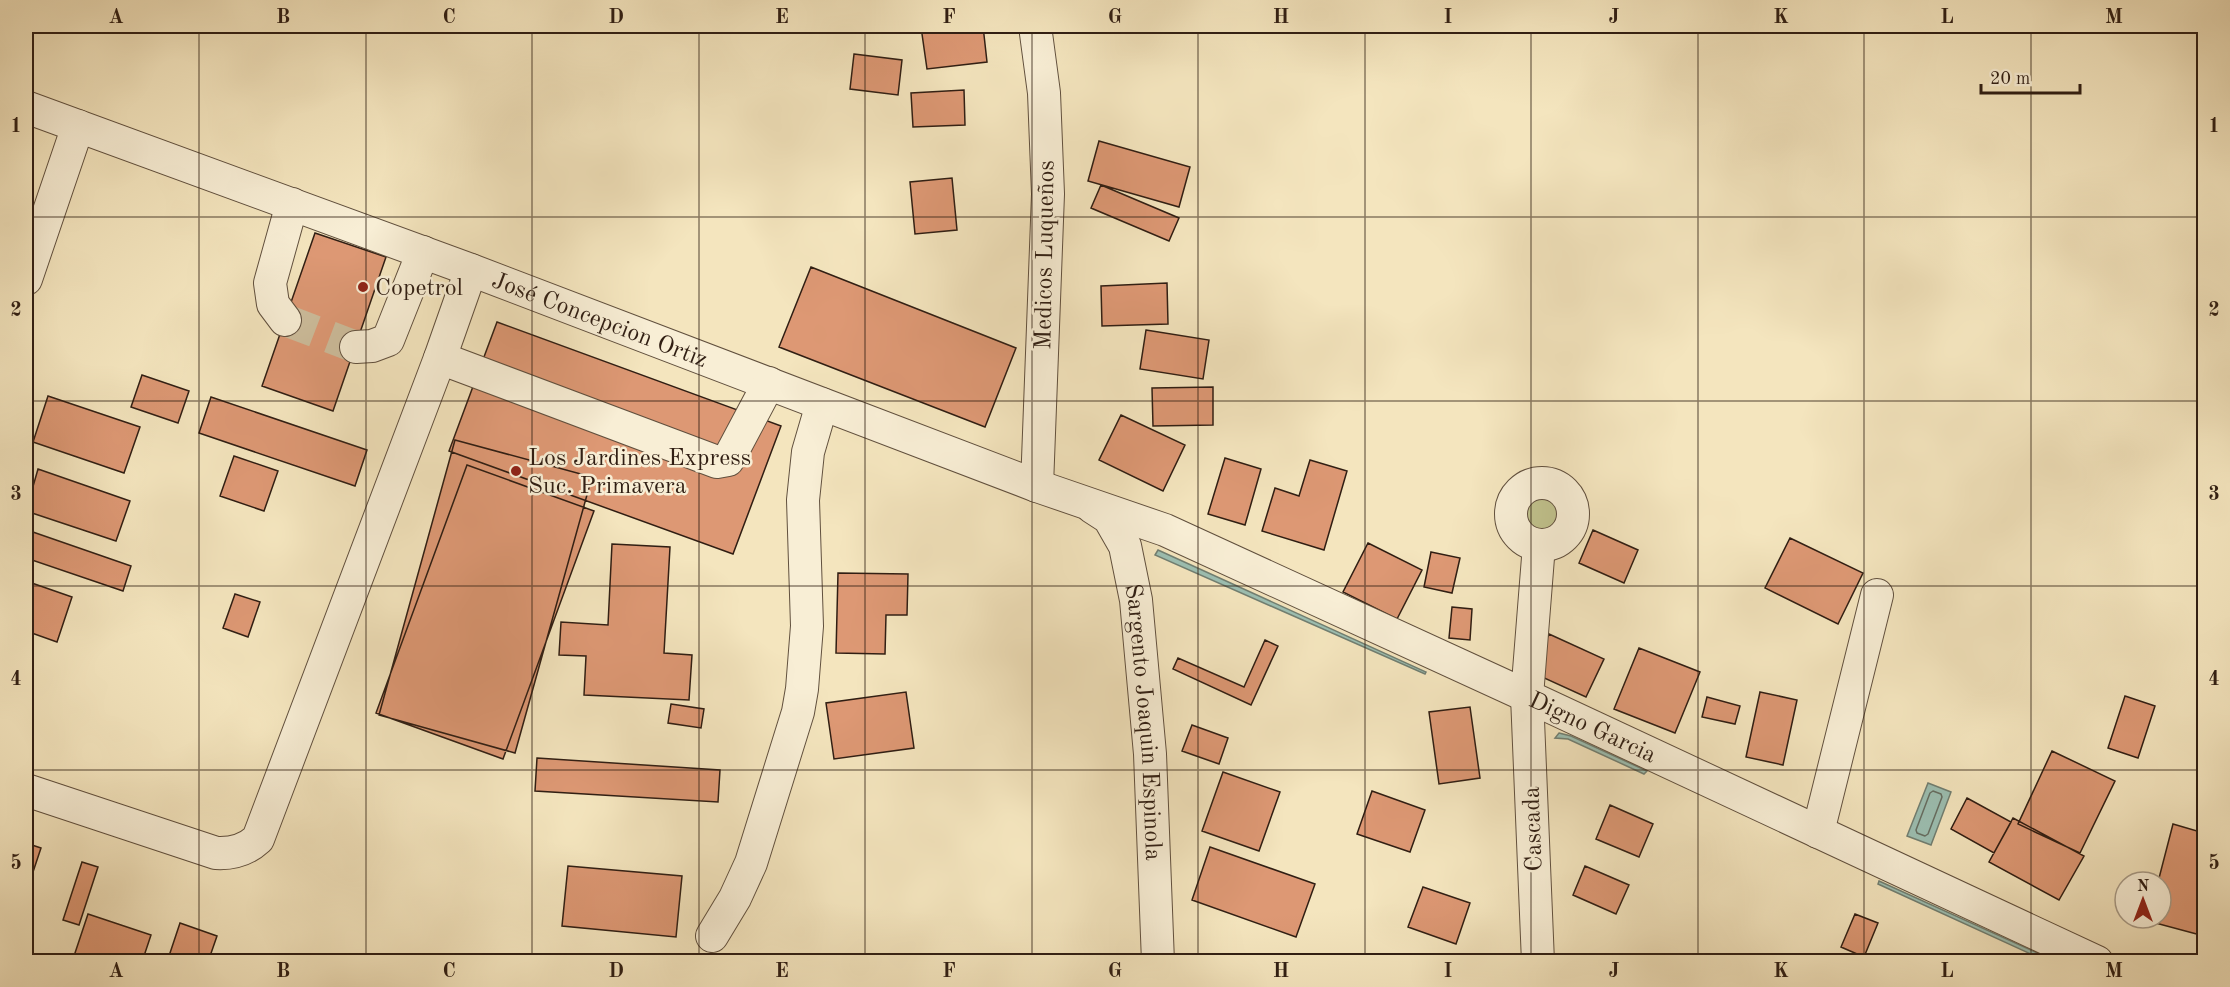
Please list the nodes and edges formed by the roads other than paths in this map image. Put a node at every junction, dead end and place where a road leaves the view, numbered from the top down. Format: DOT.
graph roads {
  1 [pos="1035,26"];
  2 [pos="26,107"];
  3 [pos="78,126"];
  4 [pos="292,204"];
  5 [pos="423,252"];
  6 [pos="471,270"];
  7 [pos="26,279"];
  8 [pos="285,320"];
  9 [pos="356,347"];
  10 [pos="440,358"];
  11 [pos="769,383"];
  12 [pos="822,404"];
  13 [pos="1037,486"];
  14 [pos="1084,502"];
  15 [pos="1539,545"];
  16 [pos="1877,595"];
  17 [pos="1527,696"];
  18 [pos="26,789"];
  19 [pos="1818,832"];
  20 [pos="712,936"];
  21 [pos="1158,962"];
  22 [pos="1538,962"];
  23 [pos="2097,962"];
  1 -- 13 [label="street, Medicos Luqueños"];
  2 -- 3 [label="street, José Concepcion Ortiz"];
  3 -- 4 [label="street, José Concepcion Ortiz"];
  3 -- 7 [label="street"];
  4 -- 5 [label="street, José Concepcion Ortiz"];
  4 -- 8 [label="street"];
  5 -- 6 [label="street, José Concepcion Ortiz"];
  5 -- 9 [label="street"];
  6 -- 10 [label="street"];
  6 -- 11 [label="street, José Concepcion Ortiz"];
  10 -- 11 [label="street"];
  10 -- 18 [label="street"];
  11 -- 12 [label="street, José Concepcion Ortiz"];
  12 -- 13 [label="street, José Concepcion Ortiz"];
  12 -- 20 [label="street"];
  13 -- 14 [label="street, José Concepcion Ortiz"];
  14 -- 17 [label="street, Digno Garcia"];
  14 -- 21 [label="street, Sargento Joaquin Espinola"];
  15 -- 17 [label="street, Cascada"];
  16 -- 19 [label="street"];
  17 -- 19 [label="street, Digno Garcia"];
  17 -- 22 [label="street, Cascada"];
  19 -- 23 [label="street, Digno Garcia"];
}
